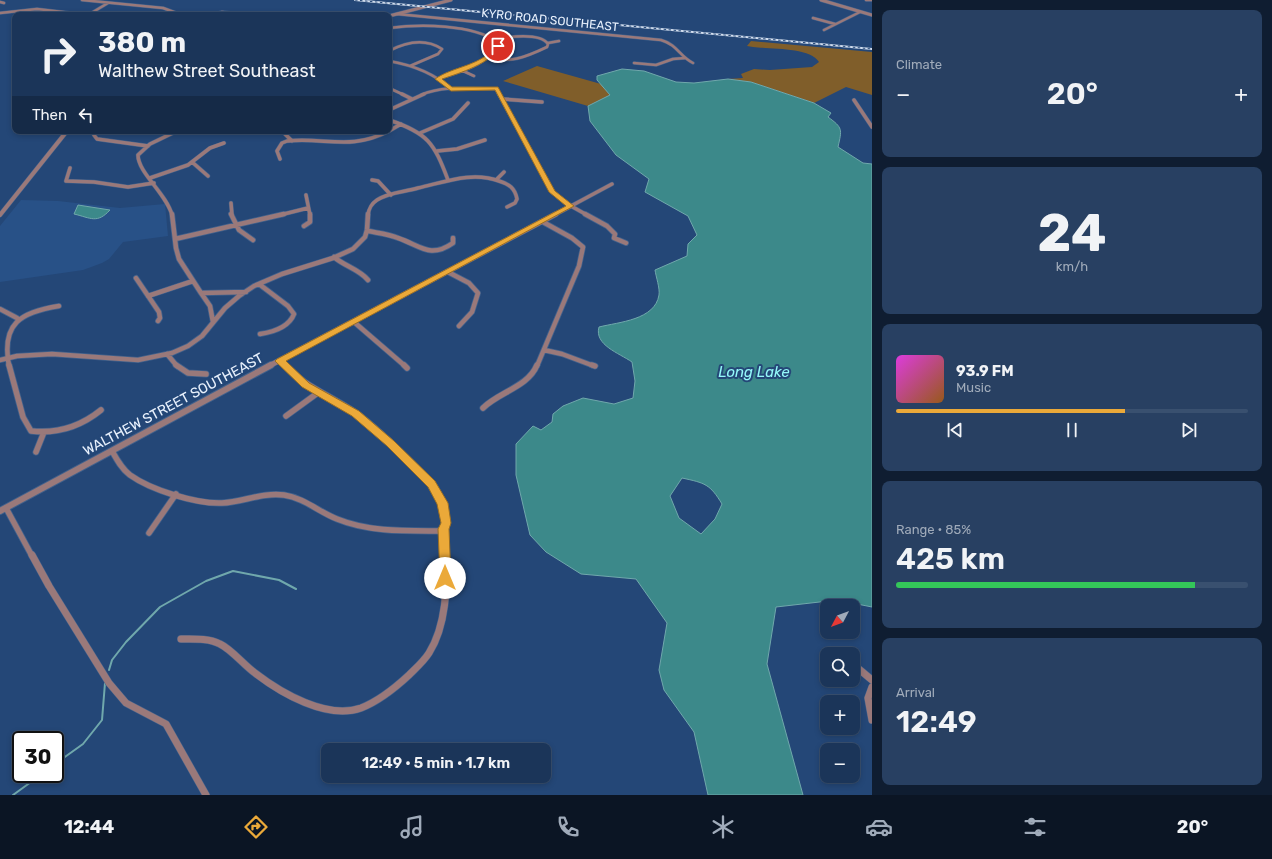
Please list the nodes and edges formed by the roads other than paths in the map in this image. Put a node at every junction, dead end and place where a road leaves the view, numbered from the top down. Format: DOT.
graph roads {
  1 [pos="82,0"];
  2 [pos="98,0"];
  3 [pos="451,0"];
  4 [pos="823,0"];
  5 [pos="866,0"];
  6 [pos="872,0"];
  7 [pos="110,1"];
  8 [pos="0,2"];
  9 [pos="4,2"];
  10 [pos="0,12"];
  11 [pos="57,12"];
  12 [pos="93,12"];
  13 [pos="173,12"];
  14 [pos="179,12"];
  15 [pos="860,12"];
  16 [pos="397,14"];
  17 [pos="392,15"];
  18 [pos="872,15"];
  19 [pos="813,18"];
  20 [pos="835,24"];
  21 [pos="392,28"];
  22 [pos="824,30"];
  23 [pos="495,38"];
  24 [pos="559,41"];
  25 [pos="548,42"];
  26 [pos="447,47"];
  27 [pos="441,48"];
  28 [pos="392,50"];
  29 [pos="485,58"];
  30 [pos="685,58"];
  31 [pos="392,62"];
  32 [pos="634,63"];
  33 [pos="693,63"];
  34 [pos="410,66"];
  35 [pos="461,70"];
  36 [pos="474,76"];
  37 [pos="438,79"];
  38 [pos="392,89"];
  39 [pos="451,89"];
  40 [pos="412,99"];
  41 [pos="502,99"];
  42 [pos="854,100"];
  43 [pos="468,102"];
  44 [pos="542,102"];
  45 [pos="392,109"];
  46 [pos="392,121"];
  47 [pos="401,124"];
  48 [pos="872,128"];
  49 [pos="392,129"];
  50 [pos="420,133"];
  51 [pos="65,134"];
  52 [pos="95,134"];
  53 [pos="171,134"];
  54 [pos="285,134"];
  55 [pos="383,134"];
  56 [pos="485,140"];
  57 [pos="292,141"];
  58 [pos="224,143"];
  59 [pos="148,146"];
  60 [pos="437,151"];
  61 [pos="280,159"];
  62 [pos="192,162"];
  63 [pos="70,168"];
  64 [pos="504,172"];
  65 [pos="208,176"];
  66 [pos="150,178"];
  67 [pos="497,179"];
  68 [pos="372,180"];
  69 [pos="448,180"];
  70 [pos="154,183"];
  71 [pos="612,184"];
  72 [pos="306,195"];
  73 [pos="391,195"];
  74 [pos="231,203"];
  75 [pos="571,206"];
  76 [pos="506,207"];
  77 [pos="308,208"];
  78 [pos="0,215"];
  79 [pos="543,222"];
  80 [pos="237,226"];
  81 [pos="304,226"];
  82 [pos="368,231"];
  83 [pos="453,238"];
  84 [pos="175,239"];
  85 [pos="253,240"];
  86 [pos="626,243"];
  87 [pos="334,257"];
  88 [pos="448,272"];
  89 [pos="136,278"];
  90 [pos="368,280"];
  91 [pos="192,281"];
  92 [pos="258,284"];
  93 [pos="246,292"];
  94 [pos="201,293"];
  95 [pos="148,296"];
  96 [pos="59,306"];
  97 [pos="0,309"];
  98 [pos="17,318"];
  99 [pos="158,321"];
  100 [pos="213,322"];
  101 [pos="354,322"];
  102 [pos="459,326"];
  103 [pos="260,334"];
  104 [pos="544,350"];
  105 [pos="168,354"];
  106 [pos="8,357"];
  107 [pos="0,360"];
  108 [pos="280,361"];
  109 [pos="595,366"];
  110 [pos="407,368"];
  111 [pos="206,374"];
  112 [pos="319,392"];
  113 [pos="482,408"];
  114 [pos="101,410"];
  115 [pos="286,416"];
  116 [pos="44,432"];
  117 [pos="112,451"];
  118 [pos="36,452"];
  119 [pos="176,494"];
  120 [pos="3,509"];
  121 [pos="444,529"];
  122 [pos="149,533"];
  123 [pos="181,639"];
  124 [pos="860,670"];
  125 [pos="872,680"];
  126 [pos="872,687"];
  127 [pos="872,720"];
  128 [pos="206,795"];
  1 -- 7 [label="street"];
  2 -- 7 [label="street"];
  3 -- 16 [label="street"];
  4 -- 15 [label="street"];
  5 -- 6 [label="street"];
  7 -- 12 [label="street"];
  7 -- 13 [label="street"];
  7 -- 14 [label="street"];
  8 -- 9 [label="street"];
  10 -- 11 [label="street"];
  15 -- 18 [label="street"];
  15 -- 20 [label="street"];
  16 -- 17 [label="street"];
  16 -- 30 [label="street, KYRO ROAD SOUTHEAST"];
  19 -- 20 [label="street"];
  20 -- 22 [label="street"];
  21 -- 23 [label="street"];
  23 -- 25 [label="street"];
  23 -- 29 [label="street"];
  24 -- 25 [label="street"];
  25 -- 29 [label="street"];
  26 -- 27 [label="street"];
  27 -- 28 [label="street"];
  27 -- 34 [label="street"];
  29 -- 35 [label="street"];
  30 -- 32 [label="street"];
  30 -- 33 [label="street, KYRO ROAD SOUTHEAST"];
  31 -- 34 [label="street"];
  34 -- 37 [label="street"];
  35 -- 36 [label="street"];
  35 -- 37 [label="street"];
  37 -- 39 [label="street"];
  38 -- 40 [label="street"];
  39 -- 40 [label="street"];
  39 -- 41 [label="street"];
  40 -- 45 [label="street"];
  41 -- 44 [label="street"];
  41 -- 75 [label="street"];
  42 -- 48 [label="street"];
  43 -- 50 [label="street"];
  46 -- 47 [label="street"];
  47 -- 49 [label="street"];
  47 -- 50 [label="street"];
  50 -- 60 [label="street"];
  51 -- 78 [label="street"];
  52 -- 59 [label="street"];
  53 -- 59 [label="street"];
  54 -- 57 [label="street"];
  55 -- 57 [label="street"];
  56 -- 60 [label="street"];
  57 -- 61 [label="street"];
  58 -- 62 [label="street"];
  59 -- 66 [label="street"];
  60 -- 69 [label="street"];
  62 -- 65 [label="street"];
  62 -- 66 [label="street"];
  63 -- 70 [label="street"];
  64 -- 67 [label="street"];
  66 -- 70 [label="street"];
  67 -- 69 [label="street"];
  67 -- 76 [label="street"];
  68 -- 73 [label="street"];
  69 -- 73 [label="street"];
  70 -- 84 [label="street"];
  71 -- 75 [label="street, WALTHEW STREET SOUTHEAST"];
  72 -- 77 [label="street"];
  73 -- 82 [label="street"];
  74 -- 80 [label="street"];
  75 -- 79 [label="street, WALTHEW STREET SOUTHEAST"];
  75 -- 86 [label="street"];
  77 -- 80 [label="street"];
  77 -- 81 [label="street"];
  79 -- 88 [label="street, WALTHEW STREET SOUTHEAST"];
  79 -- 104 [label="street"];
  80 -- 84 [label="street"];
  80 -- 85 [label="street"];
  82 -- 83 [label="street"];
  82 -- 87 [label="street"];
  84 -- 91 [label="street"];
  87 -- 90 [label="street"];
  87 -- 92 [label="street"];
  88 -- 101 [label="street, WALTHEW STREET SOUTHEAST"];
  88 -- 102 [label="street"];
  89 -- 95 [label="street"];
  91 -- 94 [label="street"];
  91 -- 95 [label="street"];
  92 -- 93 [label="street"];
  92 -- 103 [label="street"];
  93 -- 94 [label="street"];
  93 -- 100 [label="street"];
  94 -- 100 [label="street"];
  95 -- 99 [label="street"];
  96 -- 98 [label="street"];
  97 -- 98 [label="street"];
  98 -- 106 [label="street"];
  100 -- 105 [label="street"];
  101 -- 108 [label="street, WALTHEW STREET SOUTHEAST"];
  101 -- 110 [label="street"];
  104 -- 109 [label="street"];
  104 -- 113 [label="street"];
  105 -- 106 [label="street"];
  105 -- 111 [label="street"];
  106 -- 107 [label="street"];
  106 -- 116 [label="street"];
  108 -- 112 [label="street"];
  108 -- 117 [label="street, WALTHEW STREET SOUTHEAST"];
  112 -- 115 [label="street"];
  112 -- 121 [label="street"];
  114 -- 116 [label="street"];
  116 -- 118 [label="street"];
  117 -- 119 [label="street"];
  117 -- 120 [label="street, WALTHEW STREET SOUTHEAST"];
  119 -- 121 [label="street"];
  119 -- 122 [label="street"];
  120 -- 128 [label="street"];
  121 -- 123 [label="street"];
  124 -- 125 [label="street"];
  126 -- 127 [label="street"];
}
